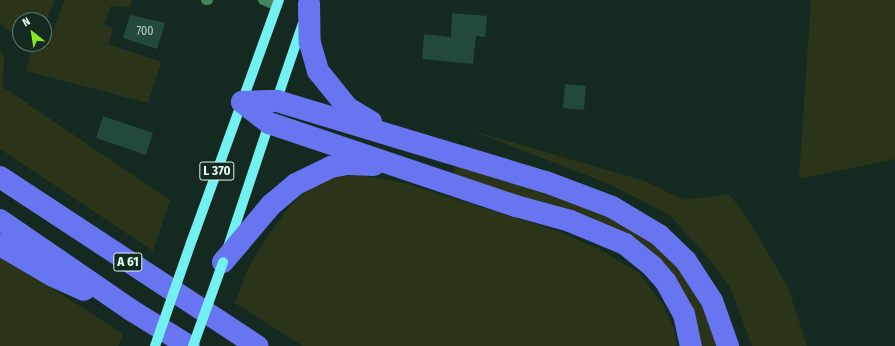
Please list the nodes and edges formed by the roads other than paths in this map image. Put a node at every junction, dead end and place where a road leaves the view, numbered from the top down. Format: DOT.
graph roads {
  1 [pos="263,0"];
  2 [pos="310,2"];
  3 [pos="278,3"];
  4 [pos="276,101"];
  5 [pos="242,102"];
  6 [pos="269,123"];
  7 [pos="405,141"];
  8 [pos="399,167"];
  9 [pos="0,176"];
  10 [pos="0,220"];
  11 [pos="0,245"];
  12 [pos="223,262"];
  13 [pos="131,310"];
  14 [pos="155,346"];
  15 [pos="189,346"];
  16 [pos="193,346"];
  17 [pos="258,346"];
  18 [pos="691,346"];
  19 [pos="728,346"];
  1 -- 3 [label="lane"];
  2 -- 4 [label="main road, L 370"];
  2 -- 7 [label="highway"];
  3 -- 5 [label="main road, L 370"];
  4 -- 5 [label="highway"];
  4 -- 6 [label="main road, L 370"];
  4 -- 7 [label="highway"];
  5 -- 6 [label="highway"];
  5 -- 14 [label="main road, L 370, bridge"];
  6 -- 8 [label="highway"];
  6 -- 12 [label="main road, L 370"];
  7 -- 19 [label="highway"];
  8 -- 12 [label="highway"];
  8 -- 18 [label="highway"];
  9 -- 17 [label="highway, A 61"];
  10 -- 13 [label="highway, A 61"];
  11 -- 13 [label="highway"];
  12 -- 16 [label="main road, L 370, bridge"];
  13 -- 15 [label="highway, A 61"];
}
